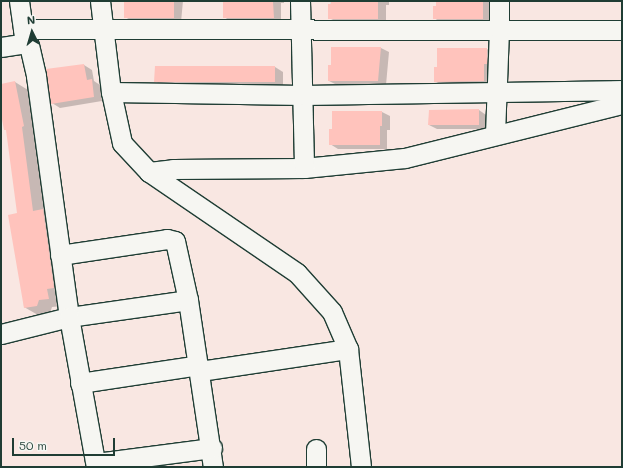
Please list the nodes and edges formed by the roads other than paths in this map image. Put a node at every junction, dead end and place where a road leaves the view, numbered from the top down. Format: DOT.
graph roads {
  1 [pos="20,1"];
  2 [pos="100,1"];
  3 [pos="300,1"];
  4 [pos="499,1"];
  5 [pos="103,29"];
  6 [pos="301,29"];
  7 [pos="499,29"];
  8 [pos="622,30"];
  9 [pos="24,36"];
  10 [pos="1,47"];
  11 [pos="622,90"];
  12 [pos="496,91"];
  13 [pos="111,92"];
  14 [pos="303,95"];
  15 [pos="622,104"];
  16 [pos="495,134"];
  17 [pos="304,168"];
  18 [pos="149,172"];
  19 [pos="60,255"];
  20 [pos="188,300"];
  21 [pos="69,317"];
  22 [pos="1,334"];
  23 [pos="348,349"];
  24 [pos="199,368"];
  25 [pos="80,383"];
  26 [pos="212,448"];
  27 [pos="96,465"];
  28 [pos="213,467"];
  29 [pos="361,467"];
  1 -- 9 [label="street"];
  2 -- 5 [label="street"];
  3 -- 6 [label="street"];
  4 -- 7 [label="street"];
  5 -- 6 [label="street"];
  5 -- 9 [label="street"];
  5 -- 13 [label="street"];
  6 -- 7 [label="street"];
  6 -- 14 [label="street"];
  7 -- 8 [label="street"];
  7 -- 12 [label="street"];
  9 -- 10 [label="street"];
  9 -- 19 [label="street"];
  11 -- 12 [label="street"];
  12 -- 14 [label="street"];
  12 -- 16 [label="street"];
  13 -- 14 [label="street"];
  13 -- 18 [label="street"];
  14 -- 17 [label="street"];
  15 -- 16 [label="street"];
  16 -- 17 [label="street"];
  17 -- 18 [label="street"];
  18 -- 23 [label="street"];
  19 -- 20 [label="street"];
  19 -- 21 [label="street"];
  20 -- 21 [label="street"];
  20 -- 24 [label="street"];
  21 -- 22 [label="street"];
  21 -- 25 [label="street"];
  23 -- 24 [label="street"];
  23 -- 29 [label="street"];
  24 -- 25 [label="street"];
  24 -- 26 [label="street"];
  25 -- 27 [label="street"];
  26 -- 27 [label="street"];
  26 -- 28 [label="street"];
}
